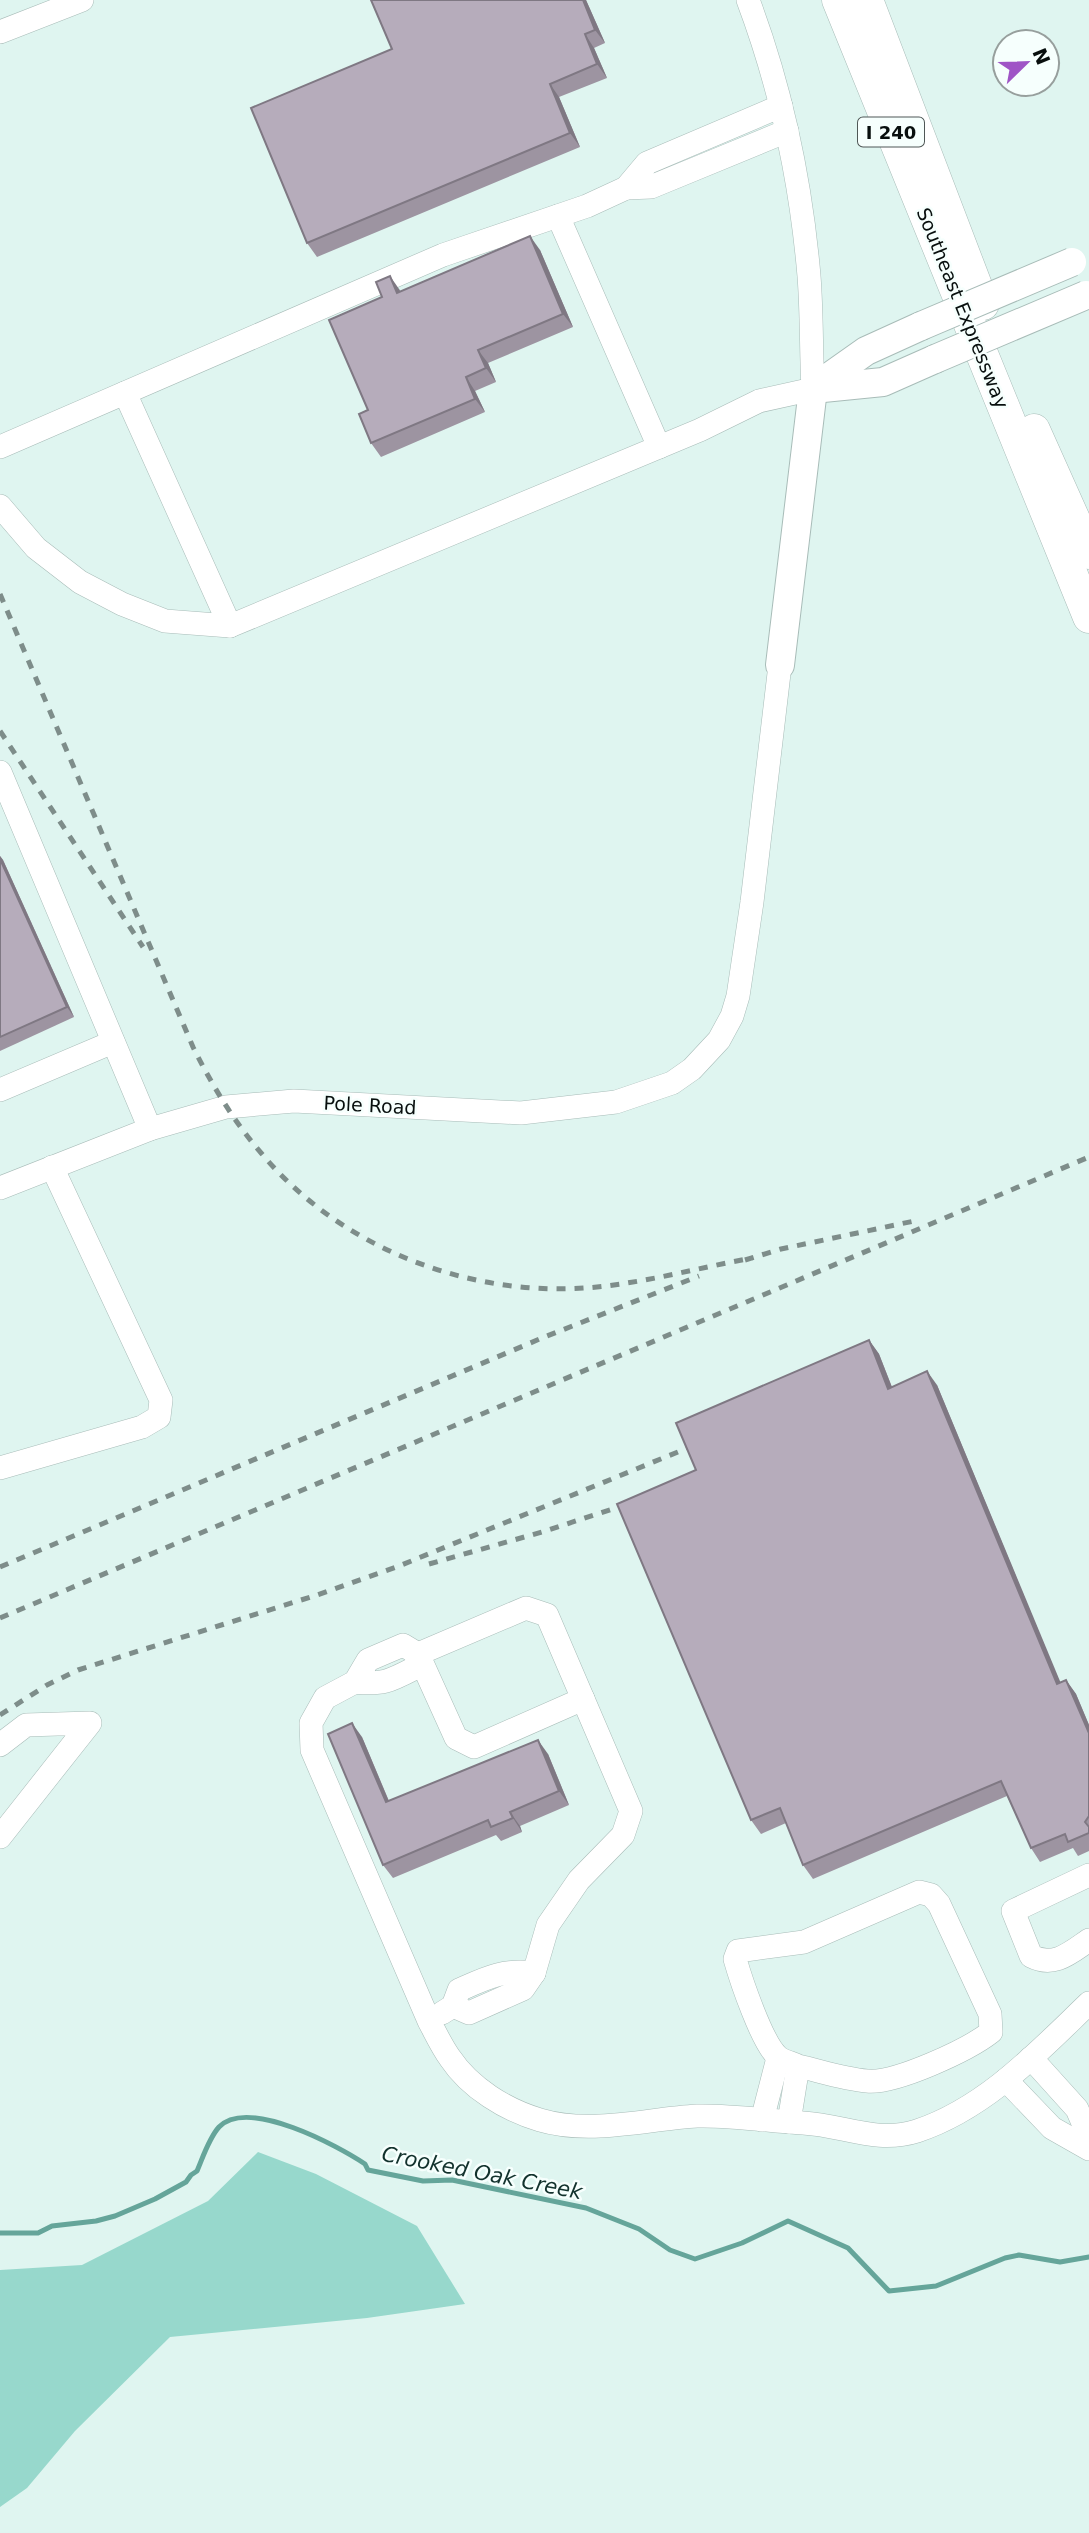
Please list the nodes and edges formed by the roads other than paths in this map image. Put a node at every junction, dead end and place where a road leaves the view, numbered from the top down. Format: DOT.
graph roads {
  1 [pos="82,0"];
  2 [pos="748,0"];
  3 [pos="821,0"];
  4 [pos="838,0"];
  5 [pos="867,0"];
  6 [pos="0,32"];
  7 [pos="781,106"];
  8 [pos="889,127"];
  9 [pos="787,131"];
  10 [pos="626,188"];
  11 [pos="558,216"];
  12 [pos="1080,258"];
  13 [pos="1087,295"];
  14 [pos="813,389"];
  15 [pos="125,393"];
  16 [pos="0,447"];
  17 [pos="659,447"];
  18 [pos="0,506"];
  19 [pos="1089,553"];
  20 [pos="1089,617"];
  21 [pos="230,626"];
  22 [pos="780,664"];
  23 [pos="0,772"];
  24 [pos="113,1042"];
  25 [pos="0,1090"];
  26 [pos="150,1129"];
  27 [pos="52,1167"];
  28 [pos="0,1188"];
  29 [pos="0,1468"];
  30 [pos="418,1654"];
  31 [pos="583,1699"];
  32 [pos="0,1745"];
  33 [pos="0,1837"];
  34 [pos="1089,1875"];
  35 [pos="1089,1940"];
  36 [pos="1089,2003"];
  37 [pos="429,2021"];
  38 [pos="1031,2058"];
  39 [pos="788,2062"];
  40 [pos="1006,2080"];
  41 [pos="762,2120"];
  42 [pos="789,2123"];
  43 [pos="1089,2137"];
  44 [pos="1089,2149"];
  1 -- 6 [label="street"];
  2 -- 7 [label="street"];
  3 -- 8 [label="highway"];
  4 -- 8 [label="highway, Southeast Expressway / I 240"];
  5 -- 19 [label="highway, Southeast Expressway / I 240"];
  7 -- 9 [label="street"];
  7 -- 10 [label="street"];
  8 -- 20 [label="highway, Southeast Expressway / I 240"];
  9 -- 10 [label="street"];
  9 -- 14 [label="street"];
  10 -- 11 [label="street"];
  11 -- 15 [label="street"];
  11 -- 17 [label="street"];
  12 -- 14 [label="main road, bridge"];
  13 -- 14 [label="main road, bridge"];
  14 -- 17 [label="street"];
  14 -- 22 [label="main road"];
  15 -- 16 [label="street"];
  15 -- 21 [label="street"];
  17 -- 21 [label="street"];
  18 -- 21 [label="street"];
  22 -- 26 [label="street, Pole Road"];
  23 -- 24 [label="street"];
  24 -- 25 [label="street"];
  24 -- 26 [label="street"];
  26 -- 27 [label="street, Pole Road"];
  27 -- 28 [label="street, Pole Road"];
  27 -- 29 [label="street"];
  30 -- 31 [label="street"];
  30 -- 31 [label="street"];
  30 -- 37 [label="street"];
  31 -- 37 [label="street"];
  32 -- 33 [label="street"];
  34 -- 35 [label="street"];
  36 -- 38 [label="street"];
  37 -- 41 [label="street"];
  38 -- 40 [label="street"];
  38 -- 43 [label="street"];
  39 -- 39 [label="street"];
  39 -- 41 [label="street"];
  39 -- 42 [label="street"];
  40 -- 42 [label="street"];
  40 -- 44 [label="street"];
  41 -- 42 [label="street"];
}
